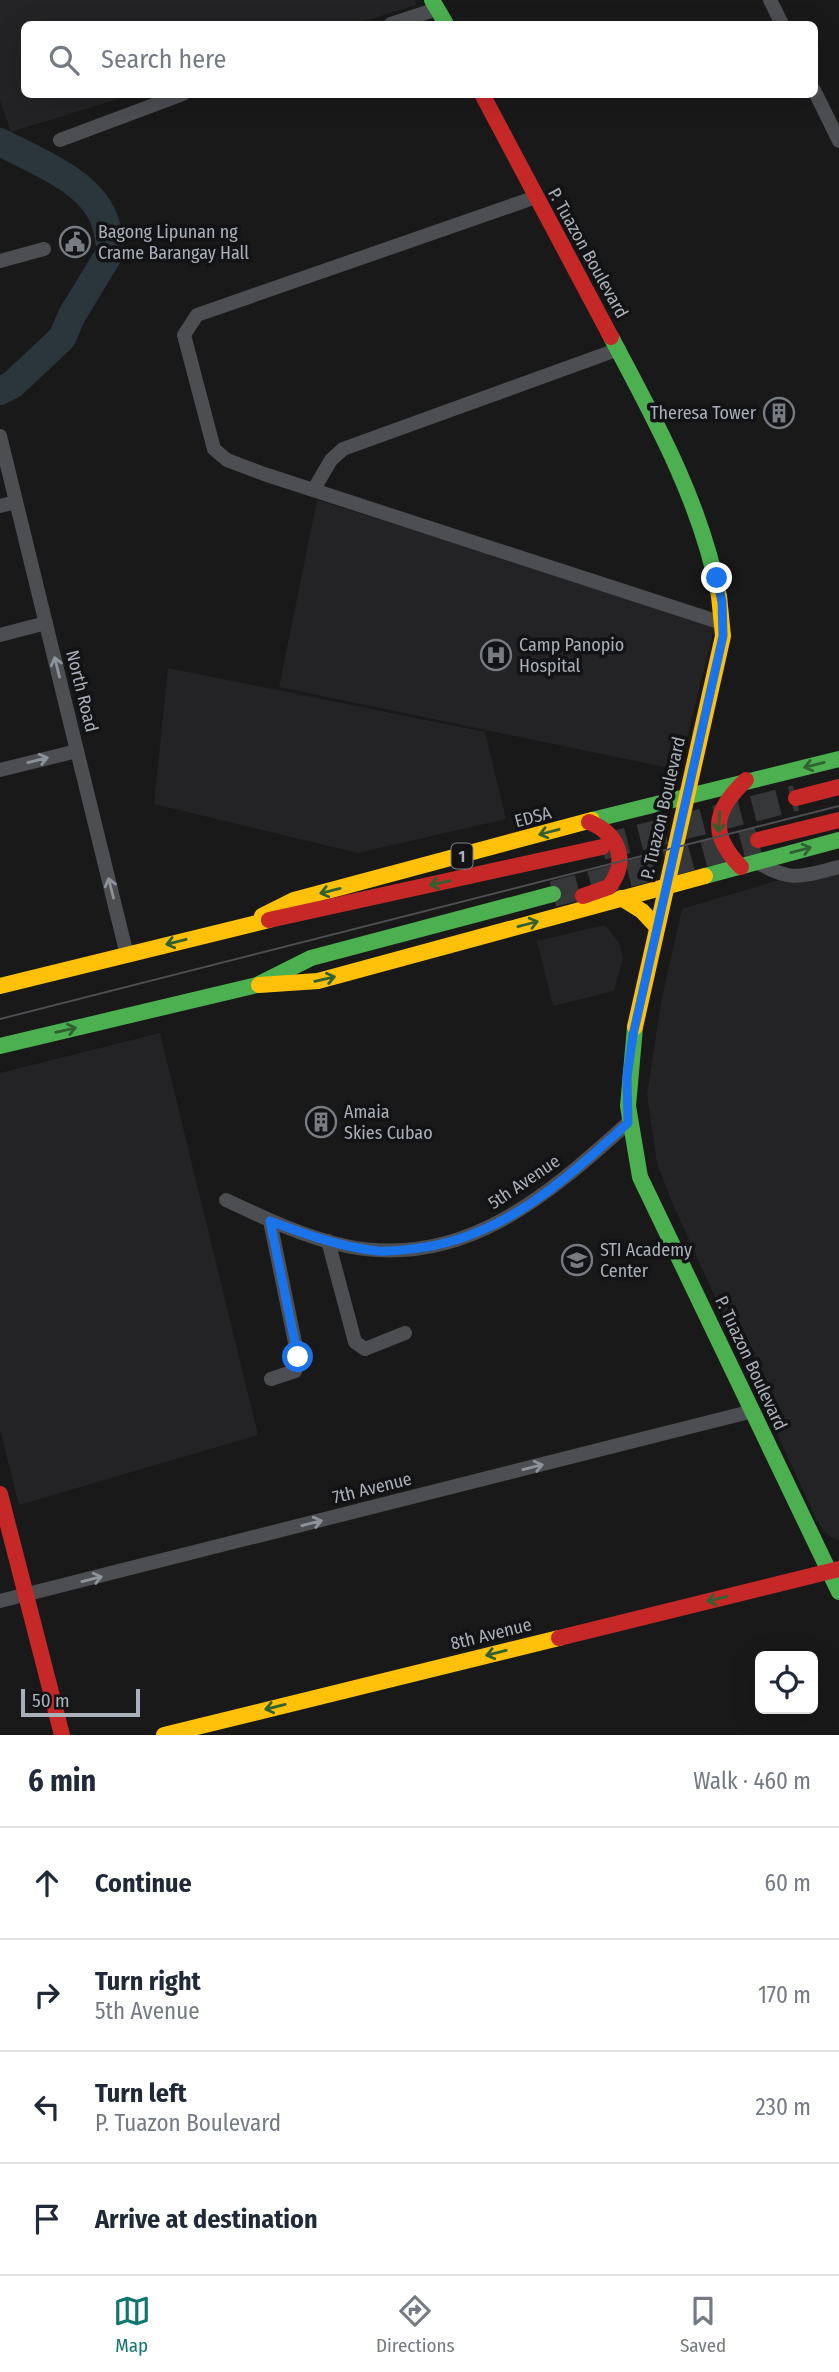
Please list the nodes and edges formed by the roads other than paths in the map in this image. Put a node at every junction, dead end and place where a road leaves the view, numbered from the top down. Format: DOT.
graph roads {
  1 [pos="770,0"];
  2 [pos="435,4"];
  3 [pos="398,21"];
  4 [pos="444,21"];
  5 [pos="780,21"];
  6 [pos="172,98"];
  7 [pos="484,98"];
  8 [pos="818,98"];
  9 [pos="61,140"];
  10 [pos="839,141"];
  11 [pos="536,197"];
  12 [pos="44,249"];
  13 [pos="0,261"];
  14 [pos="619,349"];
  15 [pos="0,436"];
  16 [pos="314,489"];
  17 [pos="16,502"];
  18 [pos="0,506"];
  19 [pos="46,623"];
  20 [pos="722,623"];
  21 [pos="0,635"];
  22 [pos="77,751"];
  23 [pos="839,759"];
  24 [pos="0,770"];
  25 [pos="746,780"];
  26 [pos="839,787"];
  27 [pos="686,795"];
  28 [pos="796,798"];
  29 [pos="839,820"];
  30 [pos="589,822"];
  31 [pos="839,840"];
  32 [pos="758,841"];
  33 [pos="602,846"];
  34 [pos="757,862"];
  35 [pos="741,867"];
  36 [pos="839,867"];
  37 [pos="664,887"];
  38 [pos="553,894"];
  39 [pos="621,898"];
  40 [pos="559,915"];
  41 [pos="242,926"];
  42 [pos="656,926"];
  43 [pos="127,955"];
  44 [pos="257,985"];
  45 [pos="2,986"];
  46 [pos="0,1046"];
  47 [pos="628,1123"];
  48 [pos="226,1200"];
  49 [pos="270,1221"];
  50 [pos="328,1241"];
  51 [pos="405,1333"];
  52 [pos="271,1379"];
  53 [pos="753,1411"];
  54 [pos="0,1494"];
  55 [pos="835,1567"];
  56 [pos="839,1592"];
  57 [pos="25,1595"];
  58 [pos="0,1601"];
  59 [pos="62,1735"];
  60 [pos="163,1735"];
  1 -- 5 [label="street"];
  2 -- 3 [label="street"];
  2 -- 4 [label="main road"];
  6 -- 9 [label="street"];
  7 -- 11 [label="main road, P. Tuazon Boulevard"];
  8 -- 10 [label="street"];
  11 -- 14 [label="main road, P. Tuazon Boulevard"];
  11 -- 16 [label="street"];
  12 -- 13 [label="street"];
  14 -- 16 [label="street"];
  14 -- 20 [label="main road, P. Tuazon Boulevard"];
  15 -- 17 [label="street, North Road"];
  16 -- 20 [label="street"];
  17 -- 18 [label="street"];
  17 -- 19 [label="street, North Road"];
  19 -- 21 [label="street"];
  22 -- 19 [label="street, North Road, one-way"];
  20 -- 27 [label="main road, P. Tuazon Boulevard"];
  24 -- 22 [label="street, one-way"];
  43 -- 22 [label="street, North Road, one-way"];
  23 -- 25 [label="main road, EDSA / 1, one-way"];
  25 -- 27 [label="main road, EDSA / 1"];
  25 -- 35 [label="main road, one-way"];
  26 -- 28 [label="main road"];
  27 -- 30 [label="main road, EDSA / 1"];
  27 -- 37 [label="main road, P. Tuazon Boulevard"];
  29 -- 32 [label="main road"];
  30 -- 40 [label="main road"];
  30 -- 41 [label="main road, EDSA / 1, one-way"];
  34 -- 31 [label="main road, one-way"];
  33 -- 41 [label="main road, EDSA / 1, one-way"];
  34 -- 35 [label="main road"];
  34 -- 36 [label="street"];
  35 -- 37 [label="main road"];
  37 -- 39 [label="main road"];
  37 -- 42 [label="main road, P. Tuazon Boulevard"];
  38 -- 44 [label="main road"];
  39 -- 40 [label="main road"];
  39 -- 42 [label="main road"];
  44 -- 40 [label="main road, one-way"];
  41 -- 43 [label="main road, EDSA / 1, one-way"];
  42 -- 47 [label="main road, P. Tuazon Boulevard"];
  43 -- 45 [label="main road, EDSA / 1"];
  46 -- 44 [label="main road, one-way"];
  47 -- 50 [label="street, 5th Avenue"];
  47 -- 53 [label="main road, P. Tuazon Boulevard"];
  48 -- 49 [label="street, 5th Avenue"];
  49 -- 50 [label="street, 5th Avenue"];
  49 -- 52 [label="street"];
  50 -- 51 [label="street"];
  53 -- 55 [label="main road, P. Tuazon Boulevard"];
  57 -- 53 [label="street, 7th Avenue, one-way"];
  54 -- 57 [label="main road"];
  55 -- 56 [label="main road, P. Tuazon Boulevard"];
  55 -- 60 [label="main road, 8th Avenue, one-way"];
  57 -- 58 [label="street, 7th Avenue"];
  57 -- 59 [label="main road"];
}
